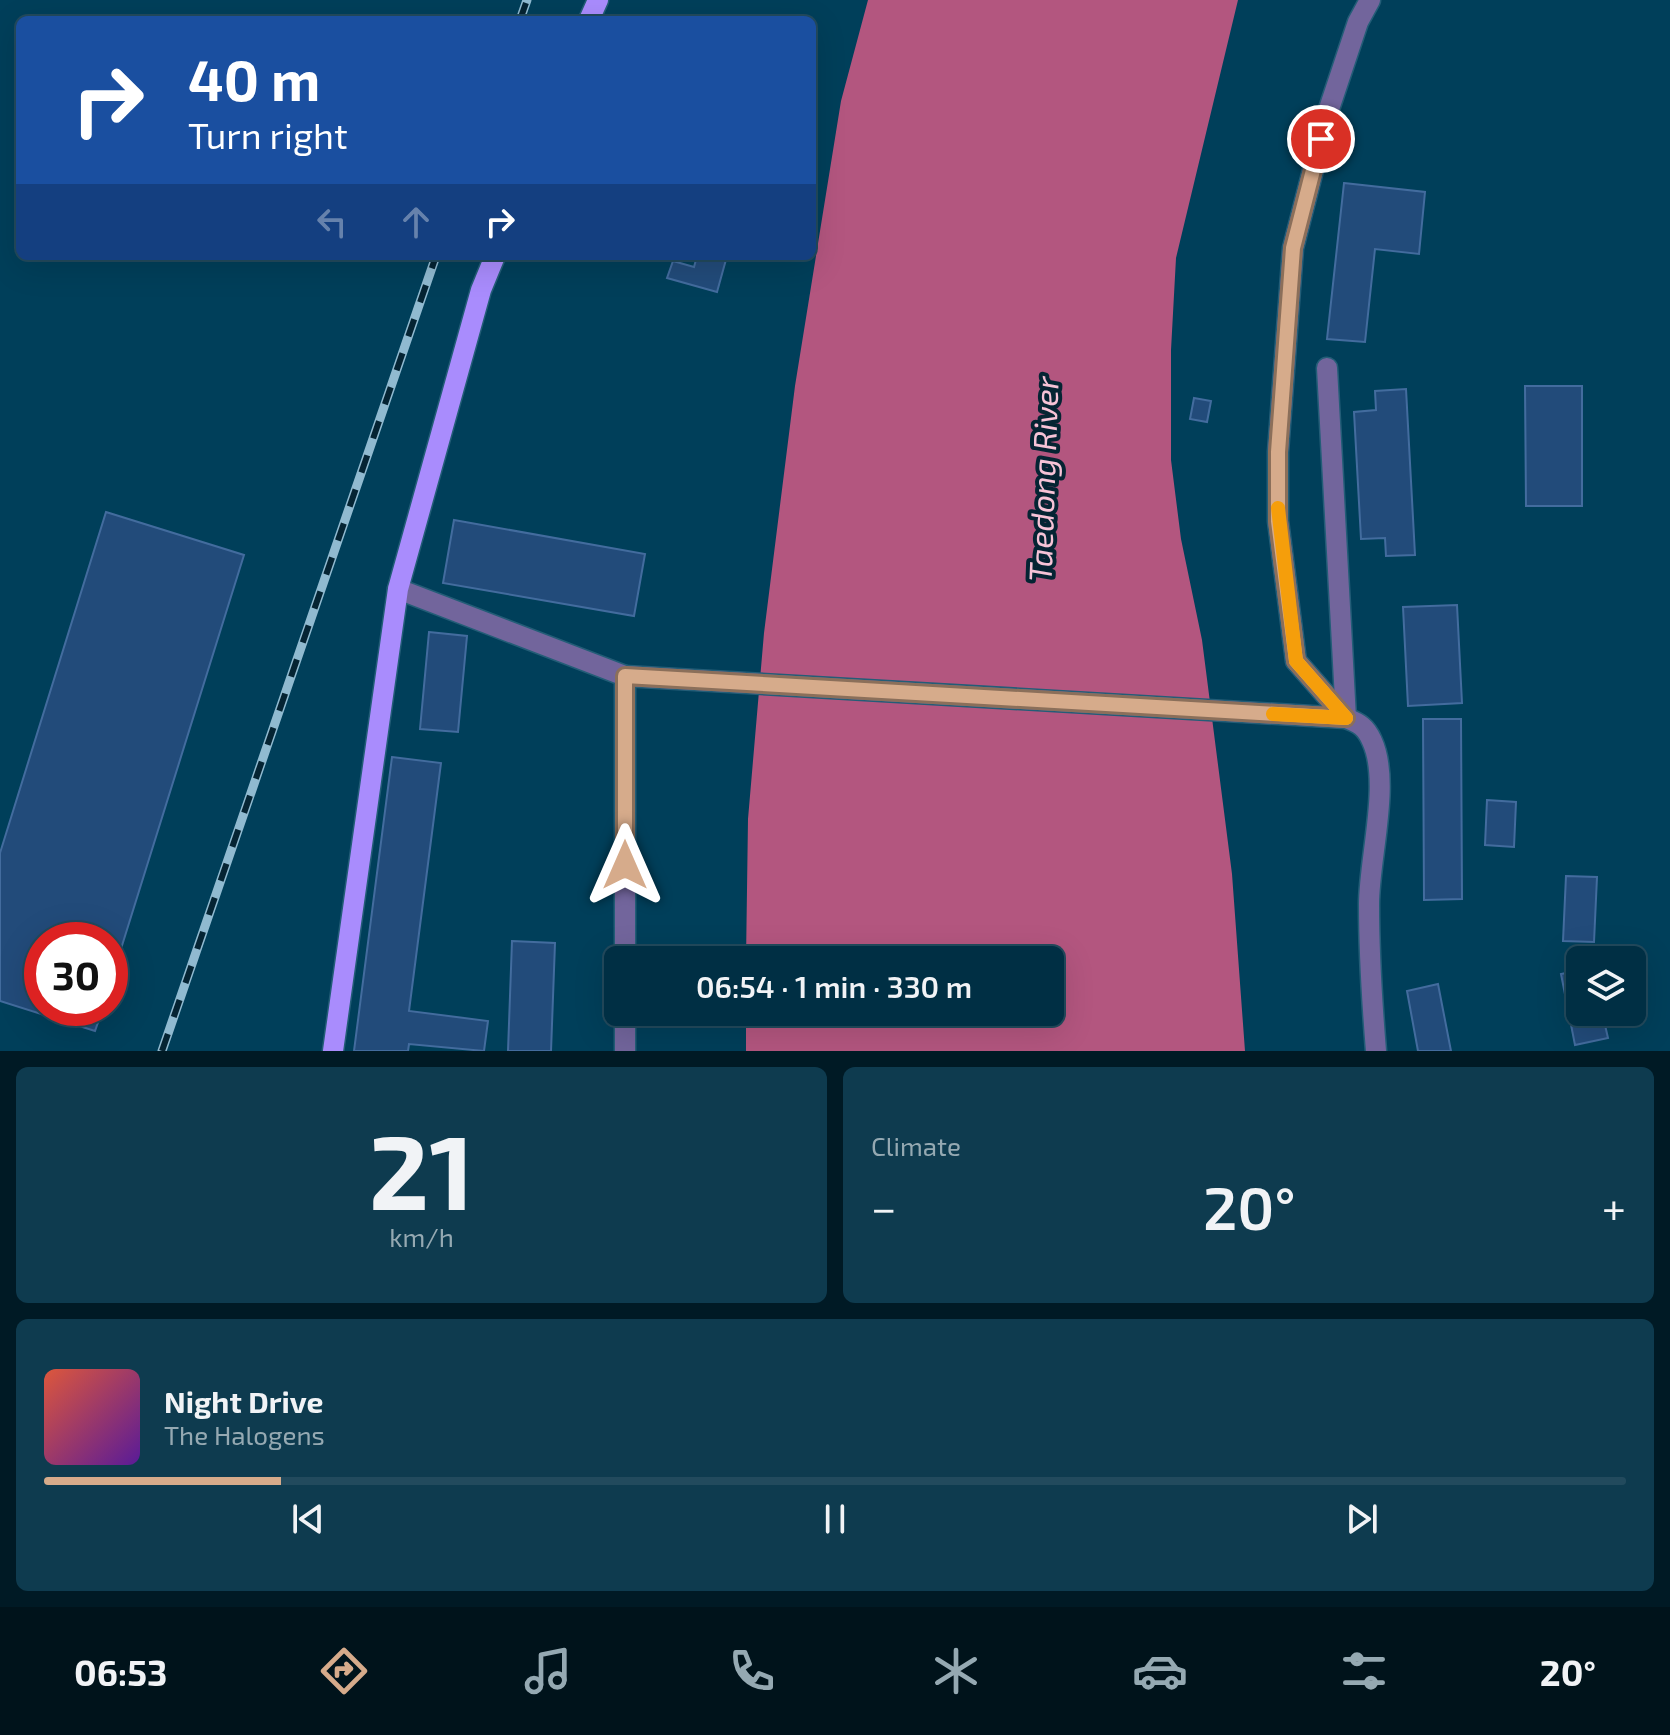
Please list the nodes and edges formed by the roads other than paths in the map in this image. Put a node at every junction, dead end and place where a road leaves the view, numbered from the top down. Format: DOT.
graph roads {
  1 [pos="1370,0"];
  2 [pos="493,260"];
  3 [pos="1327,368"];
  4 [pos="398,589"];
  5 [pos="625,676"];
  6 [pos="1346,718"];
  7 [pos="625,946"];
  8 [pos="625,1026"];
  9 [pos="333,1051"];
  10 [pos="625,1051"];
  11 [pos="1376,1051"];
  1 -- 6 [label="street"];
  2 -- 4 [label="main road"];
  3 -- 6 [label="street"];
  4 -- 5 [label="street"];
  4 -- 9 [label="main road"];
  5 -- 6 [label="street"];
  5 -- 7 [label="street"];
  6 -- 11 [label="street"];
  8 -- 10 [label="street"];
}
